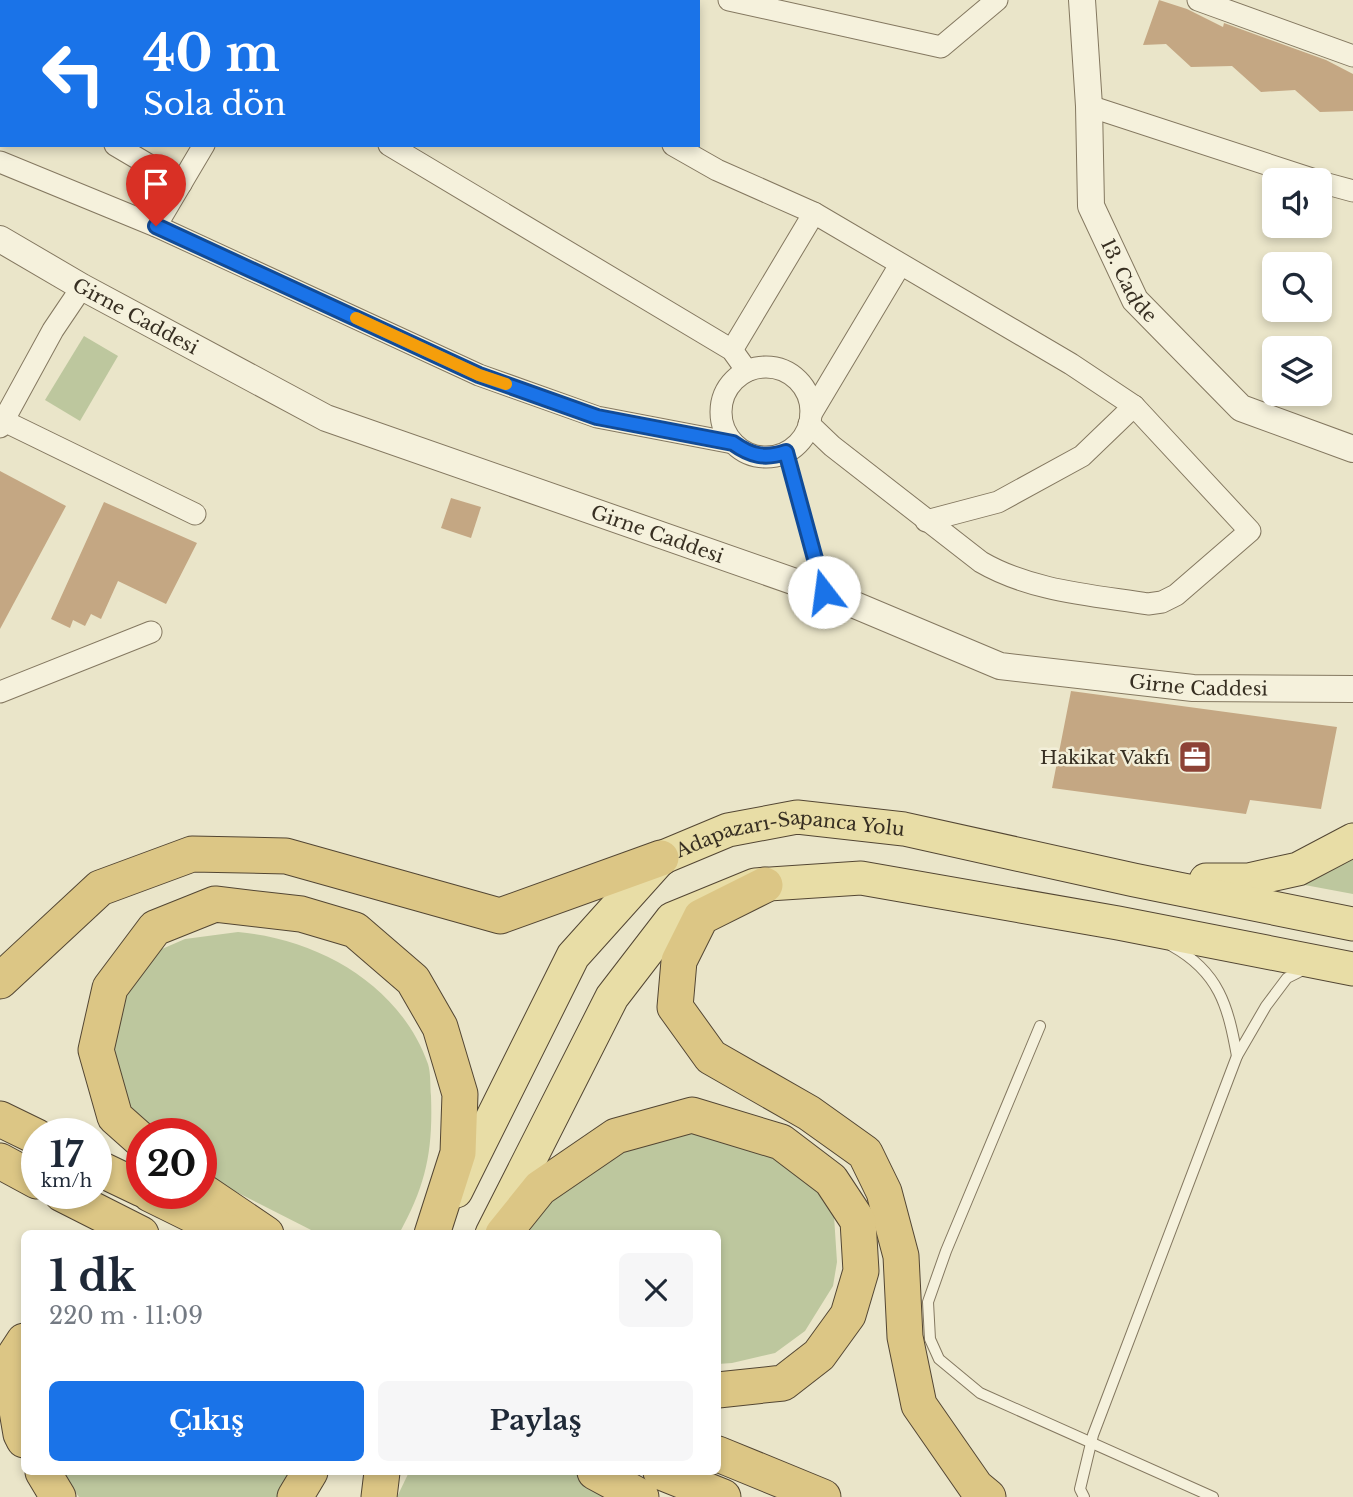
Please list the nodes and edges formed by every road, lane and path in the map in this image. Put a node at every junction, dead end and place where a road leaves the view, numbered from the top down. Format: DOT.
graph roads {
  1 [pos="729,0"];
  2 [pos="998,0"];
  3 [pos="1082,0"];
  4 [pos="1198,0"];
  5 [pos="1353,56"];
  6 [pos="1089,106"];
  7 [pos="118,147"];
  8 [pos="203,147"];
  9 [pos="392,147"];
  10 [pos="677,147"];
  11 [pos="0,162"];
  12 [pos="1277,168"];
  13 [pos="181,184"];
  14 [pos="1332,185"];
  15 [pos="1353,191"];
  16 [pos="814,214"];
  17 [pos="156,226"];
  18 [pos="0,239"];
  19 [pos="900,265"];
  20 [pos="82,287"];
  21 [pos="732,350"];
  22 [pos="747,371"];
  23 [pos="1135,407"];
  24 [pos="810,419"];
  25 [pos="2,424"];
  26 [pos="733,443"];
  27 [pos="1353,449"];
  28 [pos="786,452"];
  29 [pos="195,514"];
  30 [pos="926,522"];
  31 [pos="824,592"];
  32 [pos="151,632"];
  33 [pos="1353,689"];
  34 [pos="0,692"];
  35 [pos="1353,840"];
  36 [pos="661,858"];
  37 [pos="1134,880"];
  38 [pos="765,885"];
  39 [pos="1353,924"];
  40 [pos="1139,927"];
  41 [pos="1339,966"];
  42 [pos="0,981"];
  43 [pos="1041,1026"];
  44 [pos="1237,1056"];
  45 [pos="0,1119"];
  46 [pos="126,1127"];
  47 [pos="21,1129"];
  48 [pos="0,1161"];
  49 [pos="21,1172"];
  50 [pos="217,1200"];
  51 [pos="92,1209"];
  52 [pos="180,1209"];
  53 [pos="133,1230"];
  54 [pos="223,1230"];
  55 [pos="260,1230"];
  56 [pos="434,1230"];
  57 [pos="435,1230"];
  58 [pos="494,1230"];
  59 [pos="506,1230"];
  60 [pos="21,1345"];
  61 [pos="721,1390"];
  62 [pos="21,1434"];
  63 [pos="1091,1442"];
  64 [pos="721,1455"];
  65 [pos="45,1475"];
  66 [pos="308,1475"];
  67 [pos="382,1475"];
  68 [pos="601,1475"];
  69 [pos="668,1475"];
  70 [pos="58,1497"];
  71 [pos="295,1497"];
  72 [pos="379,1497"];
  73 [pos="641,1497"];
  74 [pos="723,1497"];
  75 [pos="823,1497"];
  76 [pos="988,1497"];
  77 [pos="1084,1497"];
  78 [pos="1213,1497"];
  1 -- 2 [label="street"];
  3 -- 6 [label="street, 13. Cadde"];
  4 -- 5 [label="street"];
  6 -- 12 [label="street"];
  6 -- 27 [label="street, 13. Cadde"];
  7 -- 13 [label="street"];
  8 -- 13 [label="street"];
  9 -- 21 [label="street"];
  10 -- 16 [label="street"];
  11 -- 17 [label="street"];
  13 -- 17 [label="street"];
  14 -- 15 [label="street"];
  16 -- 19 [label="street"];
  16 -- 21 [label="street"];
  17 -- 26 [label="street"];
  18 -- 20 [label="street, Girne Caddesi"];
  19 -- 23 [label="street"];
  19 -- 24 [label="street"];
  20 -- 25 [label="street"];
  20 -- 31 [label="street, Girne Caddesi"];
  21 -- 22 [label="street"];
  22 -- 24 [label="street"];
  22 -- 26 [label="street"];
  23 -- 30 [label="street"];
  23 -- 30 [label="street"];
  24 -- 28 [label="street"];
  24 -- 30 [label="street"];
  25 -- 29 [label="street"];
  26 -- 28 [label="street"];
  28 -- 31 [label="lane"];
  31 -- 33 [label="street, Girne Caddesi"];
  32 -- 34 [label="street"];
  35 -- 37 [label="main road"];
  36 -- 37 [label="main road, Adapazarı-Sapanca Yolu"];
  36 -- 42 [label="highway"];
  36 -- 57 [label="main road, Adapazarı-Sapanca Yolu"];
  37 -- 39 [label="main road, Adapazarı-Sapanca Yolu"];
  38 -- 40 [label="main road, Adapazarı-Sapanca Yolu"];
  38 -- 58 [label="main road, Adapazarı-Sapanca Yolu"];
  38 -- 76 [label="highway"];
  40 -- 41 [label="main road, Adapazarı-Sapanca Yolu"];
  40 -- 44 [label="lane"];
  41 -- 44 [label="lane"];
  43 -- 63 [label="lane"];
  44 -- 63 [label="lane"];
  45 -- 47 [label="highway"];
  46 -- 56 [label="highway"];
  48 -- 49 [label="highway"];
  50 -- 55 [label="highway"];
  51 -- 53 [label="highway"];
  52 -- 54 [label="highway"];
  59 -- 61 [label="highway"];
  60 -- 62 [label="highway"];
  63 -- 77 [label="lane"];
  63 -- 78 [label="lane"];
  64 -- 75 [label="highway"];
  65 -- 70 [label="highway"];
  66 -- 71 [label="highway"];
  67 -- 72 [label="highway"];
  68 -- 73 [label="highway"];
  69 -- 74 [label="highway"];
}
